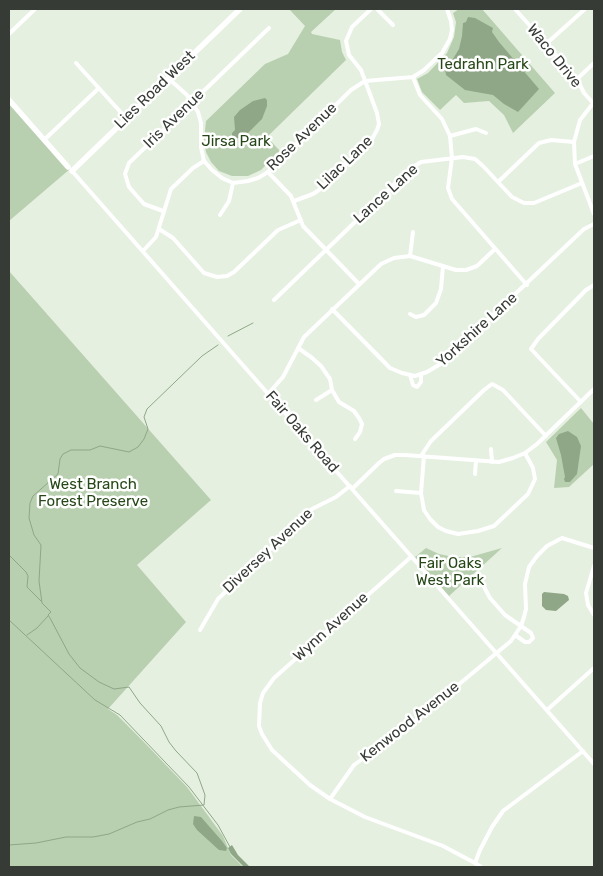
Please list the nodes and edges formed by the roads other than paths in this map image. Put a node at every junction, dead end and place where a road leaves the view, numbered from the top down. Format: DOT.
graph roads {
  1 [pos="35,9"];
  2 [pos="240,9"];
  3 [pos="371,9"];
  4 [pos="377,9"];
  5 [pos="454,9"];
  6 [pos="515,9"];
  7 [pos="585,9"];
  8 [pos="448,11"];
  9 [pos="392,25"];
  10 [pos="269,28"];
  11 [pos="9,34"];
  12 [pos="546,44"];
  13 [pos="594,62"];
  14 [pos="76,63"];
  15 [pos="168,78"];
  16 [pos="413,78"];
  17 [pos="577,79"];
  18 [pos="365,80"];
  19 [pos="99,88"];
  20 [pos="9,100"];
  21 [pos="192,102"];
  22 [pos="593,103"];
  23 [pos="126,118"];
  24 [pos="486,133"];
  25 [pos="450,136"];
  26 [pos="44,140"];
  27 [pos="574,142"];
  28 [pos="594,156"];
  29 [pos="452,158"];
  30 [pos="204,161"];
  31 [pos="575,164"];
  32 [pos="70,169"];
  33 [pos="268,172"];
  34 [pos="498,182"];
  35 [pos="233,183"];
  36 [pos="582,183"];
  37 [pos="294,201"];
  38 [pos="593,206"];
  39 [pos="163,211"];
  40 [pos="594,214"];
  41 [pos="220,215"];
  42 [pos="301,220"];
  43 [pos="594,224"];
  44 [pos="159,229"];
  45 [pos="413,232"];
  46 [pos="495,249"];
  47 [pos="326,250"];
  48 [pos="143,251"];
  49 [pos="410,256"];
  50 [pos="443,266"];
  51 [pos="359,284"];
  52 [pos="527,284"];
  53 [pos="594,285"];
  54 [pos="274,300"];
  55 [pos="332,309"];
  56 [pos="410,314"];
  57 [pos="298,348"];
  58 [pos="421,374"];
  59 [pos="410,375"];
  60 [pos="594,389"];
  61 [pos="332,390"];
  62 [pos="268,394"];
  63 [pos="316,400"];
  64 [pos="580,402"];
  65 [pos="546,436"];
  66 [pos="355,439"];
  67 [pos="491,449"];
  68 [pos="525,453"];
  69 [pos="423,456"];
  70 [pos="476,461"];
  71 [pos="492,462"];
  72 [pos="475,474"];
  73 [pos="351,488"];
  74 [pos="396,491"];
  75 [pos="421,493"];
  76 [pos="594,548"];
  77 [pos="411,557"];
  78 [pos="594,566"];
  79 [pos="482,583"];
  80 [pos="594,615"];
  81 [pos="521,626"];
  82 [pos="200,630"];
  83 [pos="515,634"];
  84 [pos="497,653"];
  85 [pos="594,668"];
  86 [pos="547,710"];
  87 [pos="583,751"];
  88 [pos="594,764"];
  89 [pos="330,798"];
  90 [pos="475,863"];
  91 [pos="481,867"];
  1 -- 11 [label="street"];
  2 -- 15 [label="street, Lies Road West"];
  3 -- 18 [label="street, Lilac Lane"];
  4 -- 9 [label="street"];
  5 -- 8 [label="street"];
  6 -- 12 [label="street, Waco Drive"];
  7 -- 12 [label="street"];
  8 -- 16 [label="street"];
  10 -- 21 [label="street, Iris Avenue"];
  12 -- 17 [label="street, Waco Drive"];
  13 -- 17 [label="street"];
  14 -- 19 [label="street"];
  15 -- 21 [label="street"];
  15 -- 23 [label="street, Lies Road West"];
  16 -- 18 [label="street"];
  16 -- 25 [label="street"];
  17 -- 22 [label="street, Waco Drive"];
  18 -- 33 [label="street, Rose Avenue"];
  18 -- 37 [label="street, Lilac Lane"];
  19 -- 23 [label="street"];
  19 -- 26 [label="street"];
  20 -- 26 [label="street, Fair Oaks Road"];
  21 -- 30 [label="street"];
  21 -- 39 [label="street, Iris Avenue"];
  22 -- 27 [label="street"];
  23 -- 32 [label="street, Lies Road West"];
  24 -- 25 [label="street"];
  25 -- 29 [label="street"];
  26 -- 32 [label="street, Fair Oaks Road"];
  27 -- 31 [label="street"];
  27 -- 34 [label="street"];
  28 -- 31 [label="street"];
  29 -- 34 [label="street, Lance Lane"];
  29 -- 46 [label="street"];
  29 -- 47 [label="street, Lance Lane"];
  30 -- 35 [label="street"];
  30 -- 39 [label="street"];
  31 -- 36 [label="street"];
  32 -- 48 [label="street, Fair Oaks Road"];
  33 -- 35 [label="street, Rose Avenue"];
  33 -- 37 [label="street"];
  34 -- 36 [label="street, Lance Lane"];
  35 -- 41 [label="street"];
  36 -- 38 [label="street"];
  37 -- 42 [label="street"];
  38 -- 40 [label="street"];
  39 -- 44 [label="street"];
  42 -- 44 [label="street"];
  42 -- 47 [label="street"];
  43 -- 52 [label="street, Yorkshire Lane"];
  44 -- 48 [label="street"];
  45 -- 49 [label="street"];
  46 -- 50 [label="street"];
  46 -- 52 [label="street"];
  47 -- 51 [label="street"];
  47 -- 54 [label="street, Lance Lane"];
  48 -- 62 [label="street, Fair Oaks Road"];
  49 -- 50 [label="street"];
  49 -- 51 [label="street"];
  50 -- 56 [label="street"];
  51 -- 55 [label="street"];
  52 -- 58 [label="street, Yorkshire Lane"];
  53 -- 64 [label="street"];
  55 -- 57 [label="street"];
  55 -- 59 [label="street, Yorkshire Lane"];
  57 -- 61 [label="street"];
  57 -- 62 [label="street"];
  58 -- 59 [label="street, Yorkshire Lane"];
  58 -- 59 [label="street"];
  60 -- 64 [label="street, Diversey Avenue"];
  61 -- 63 [label="street"];
  61 -- 66 [label="street"];
  62 -- 73 [label="street, Fair Oaks Road"];
  64 -- 65 [label="street, Diversey Avenue"];
  65 -- 68 [label="street, Diversey Avenue"];
  65 -- 69 [label="street"];
  67 -- 71 [label="street"];
  68 -- 71 [label="street, Diversey Avenue"];
  68 -- 75 [label="street"];
  69 -- 70 [label="street, Diversey Avenue"];
  69 -- 73 [label="street, Diversey Avenue"];
  69 -- 75 [label="street"];
  70 -- 71 [label="street, Diversey Avenue"];
  70 -- 72 [label="street"];
  73 -- 77 [label="street, Fair Oaks Road"];
  73 -- 82 [label="street, Diversey Avenue"];
  74 -- 75 [label="street"];
  76 -- 81 [label="street"];
  77 -- 84 [label="street, Fair Oaks Road"];
  77 -- 89 [label="street, Wynn Avenue"];
  78 -- 80 [label="street"];
  79 -- 81 [label="street"];
  81 -- 83 [label="street, Kenwood Avenue"];
  81 -- 83 [label="street"];
  83 -- 84 [label="street, Kenwood Avenue"];
  84 -- 86 [label="street, Fair Oaks Road"];
  84 -- 89 [label="street, Kenwood Avenue"];
  85 -- 86 [label="street"];
  86 -- 87 [label="street, Fair Oaks Road"];
  87 -- 88 [label="street, Fair Oaks Road"];
  87 -- 90 [label="street"];
  89 -- 90 [label="street"];
  90 -- 91 [label="street"];
}
